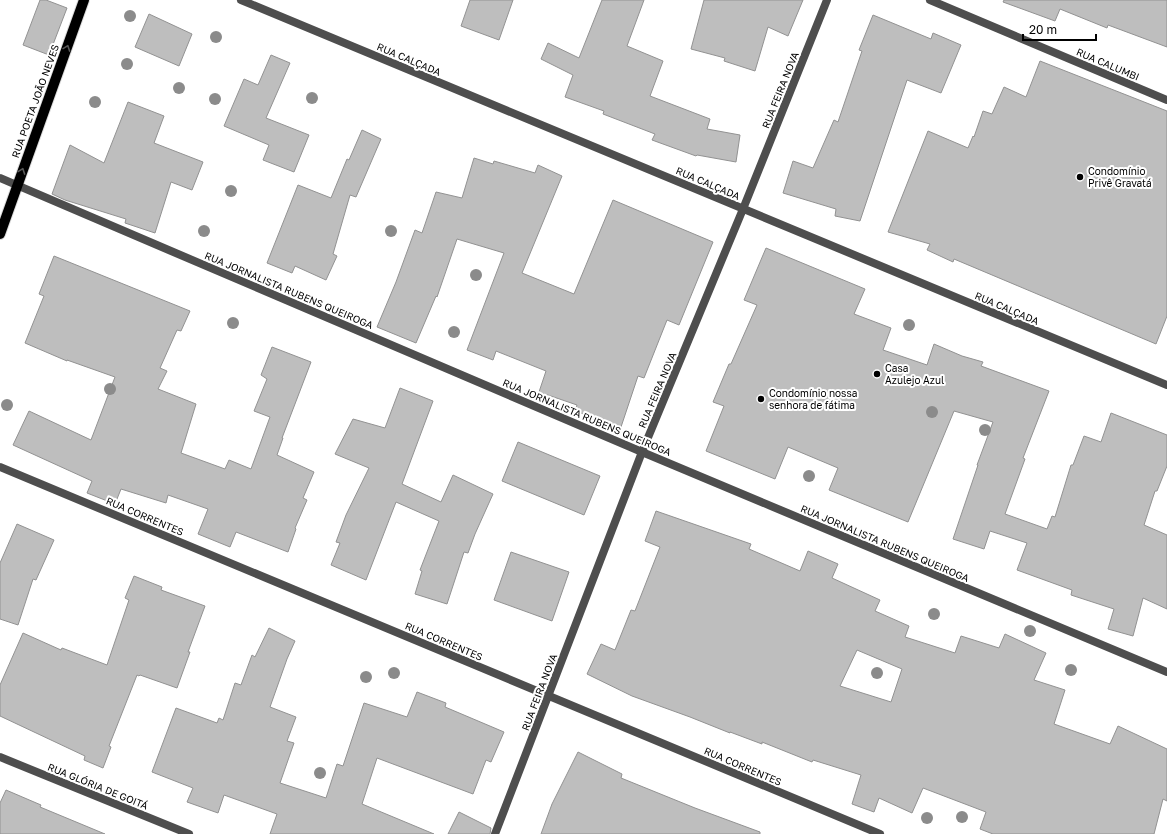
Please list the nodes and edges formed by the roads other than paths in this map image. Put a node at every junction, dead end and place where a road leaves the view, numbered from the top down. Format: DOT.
graph roads {
  1 [pos="84,0"];
  2 [pos="241,0"];
  3 [pos="827,0"];
  4 [pos="930,0"];
  5 [pos="1167,100"];
  6 [pos="0,178"];
  7 [pos="17,185"];
  8 [pos="743,209"];
  9 [pos="0,234"];
  10 [pos="1167,385"];
  11 [pos="642,452"];
  12 [pos="0,467"];
  13 [pos="1167,672"];
  14 [pos="548,696"];
  15 [pos="0,757"];
  16 [pos="189,834"];
  17 [pos="495,834"];
  18 [pos="880,834"];
  7 -- 1 [label="main road, RUA POETA JOÃO NEVES, one-way"];
  2 -- 8 [label="street, RUA CALÇADA"];
  3 -- 8 [label="street, RUA FEIRA NOVA"];
  4 -- 5 [label="street, RUA CALUMBI"];
  6 -- 7 [label="street, RUA JORNALISTA RUBENS QUEIROGA"];
  7 -- 9 [label="main road, RUA POETA JOÃO NEVES"];
  7 -- 11 [label="street, RUA JORNALISTA RUBENS QUEIROGA"];
  8 -- 10 [label="street, RUA CALÇADA"];
  8 -- 11 [label="street, RUA FEIRA NOVA"];
  11 -- 13 [label="street, RUA JORNALISTA RUBENS QUEIROGA"];
  11 -- 14 [label="street, RUA FEIRA NOVA"];
  12 -- 14 [label="street, RUA CORRENTES"];
  14 -- 17 [label="street, RUA FEIRA NOVA"];
  14 -- 18 [label="street, RUA CORRENTES"];
  15 -- 16 [label="street, RUA GLÓRIA DE GOITÁ"];
}
